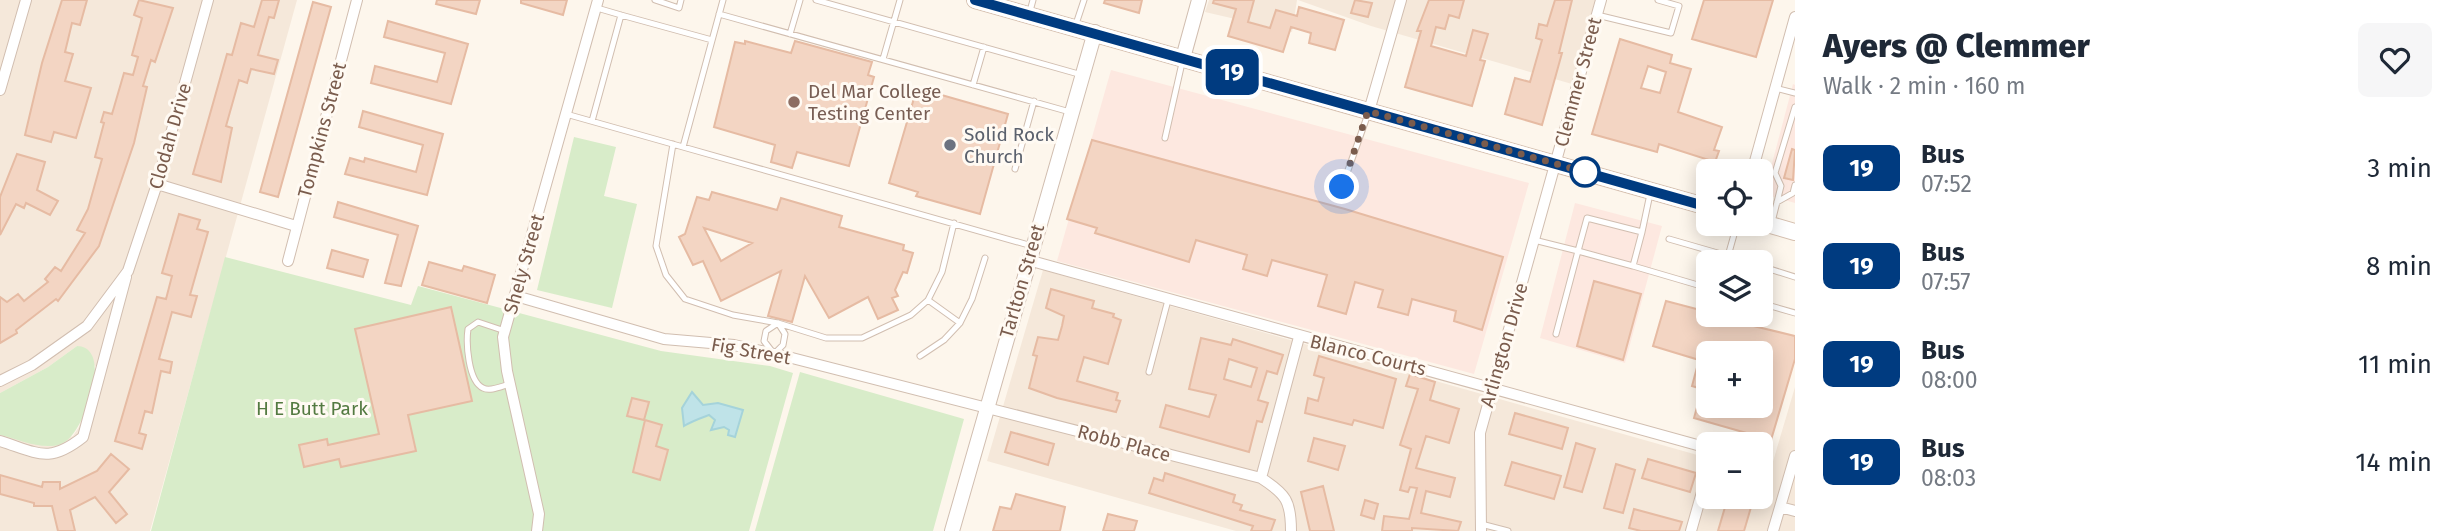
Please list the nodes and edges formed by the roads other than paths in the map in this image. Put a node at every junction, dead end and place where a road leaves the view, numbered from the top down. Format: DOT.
graph roads {
  1 [pos="26,0"];
  2 [pos="208,0"];
  3 [pos="357,0"];
  4 [pos="655,0"];
  5 [pos="681,0"];
  6 [pos="723,0"];
  7 [pos="800,0"];
  8 [pos="816,0"];
  9 [pos="900,0"];
  10 [pos="975,0"];
  11 [pos="1084,0"];
  12 [pos="1199,0"];
  13 [pos="1401,0"];
  14 [pos="1601,0"];
  15 [pos="1658,0"];
  16 [pos="996,3"];
  17 [pos="597,4"];
  18 [pos="1031,7"];
  19 [pos="719,14"];
  20 [pos="621,15"];
  21 [pos="1597,15"];
  22 [pos="1795,18"];
  23 [pos="894,22"];
  24 [pos="1075,27"];
  25 [pos="1095,32"];
  26 [pos="790,34"];
  27 [pos="712,40"];
  28 [pos="984,47"];
  29 [pos="1183,58"];
  30 [pos="883,60"];
  31 [pos="1082,75"];
  32 [pos="973,85"];
  33 [pos="1775,88"];
  34 [pos="0,90"];
  35 [pos="1795,93"];
  36 [pos="1034,102"];
  37 [pos="1795,107"];
  38 [pos="1368,111"];
  39 [pos="1071,112"];
  40 [pos="566,114"];
  41 [pos="592,121"];
  42 [pos="1165,138"];
  43 [pos="673,144"];
  44 [pos="683,146"];
  45 [pos="1756,159"];
  46 [pos="1556,164"];
  47 [pos="1015,169"];
  48 [pos="157,184"];
  49 [pos="1795,185"];
  50 [pos="1342,187"];
  51 [pos="1651,191"];
  52 [pos="1777,202"];
  53 [pos="1696,204"];
  54 [pos="1773,210"];
  55 [pos="954,223"];
  56 [pos="1773,225"];
  57 [pos="296,226"];
  58 [pos="1642,232"];
  59 [pos="1795,232"];
  60 [pos="1669,239"];
  61 [pos="1534,240"];
  62 [pos="1701,250"];
  63 [pos="1578,251"];
  64 [pos="1030,253"];
  65 [pos="985,258"];
  66 [pos="288,261"];
  67 [pos="1633,266"];
  68 [pos="1773,270"];
  69 [pos="128,271"];
  70 [pos="1795,277"];
  71 [pos="1696,284"];
  72 [pos="516,296"];
  73 [pos="928,300"];
  74 [pos="1168,300"];
  75 [pos="1773,307"];
  76 [pos="1795,313"];
  77 [pos="778,323"];
  78 [pos="960,323"];
  79 [pos="505,331"];
  80 [pos="1556,334"];
  81 [pos="1299,337"];
  82 [pos="774,354"];
  83 [pos="920,356"];
  84 [pos="1149,372"];
  85 [pos="0,381"];
  86 [pos="510,384"];
  87 [pos="1491,387"];
  88 [pos="986,407"];
  89 [pos="0,441"];
  90 [pos="1696,445"];
  91 [pos="1795,456"];
  92 [pos="1261,478"];
  93 [pos="1780,507"];
  94 [pos="1697,509"];
  95 [pos="1795,510"];
  96 [pos="1481,528"];
  97 [pos="537,531"];
  98 [pos="952,531"];
  99 [pos="1291,531"];
  100 [pos="1508,531"];
  101 [pos="1691,531"];
  102 [pos="1773,531"];
  1 -- 34 [label="street"];
  2 -- 48 [label="street, Clodah Drive"];
  3 -- 57 [label="street, Tompkins Street"];
  4 -- 5 [label="lane"];
  6 -- 19 [label="lane"];
  7 -- 26 [label="lane"];
  8 -- 23 [label="lane"];
  9 -- 23 [label="lane"];
  10 -- 16 [label="main road"];
  11 -- 24 [label="lane"];
  12 -- 29 [label="street"];
  13 -- 38 [label="street"];
  14 -- 21 [label="street, Clemmer Street"];
  15 -- 21 [label="lane"];
  16 -- 18 [label="main road"];
  17 -- 20 [label="lane"];
  17 -- 40 [label="street, Shely Street"];
  18 -- 24 [label="main road"];
  19 -- 26 [label="lane"];
  19 -- 27 [label="lane"];
  20 -- 27 [label="lane"];
  20 -- 41 [label="lane"];
  21 -- 46 [label="street, Clemmer Street"];
  22 -- 33 [label="street"];
  23 -- 28 [label="lane"];
  23 -- 30 [label="lane"];
  24 -- 25 [label="main road"];
  25 -- 29 [label="main road"];
  25 -- 31 [label="street, Tarlton Street"];
  26 -- 30 [label="lane"];
  27 -- 44 [label="lane"];
  28 -- 31 [label="lane"];
  28 -- 32 [label="lane"];
  29 -- 38 [label="main road"];
  29 -- 42 [label="lane"];
  30 -- 32 [label="lane"];
  31 -- 39 [label="street, Tarlton Street"];
  32 -- 36 [label="lane"];
  33 -- 35 [label="lane"];
  33 -- 45 [label="street"];
  36 -- 39 [label="lane"];
  36 -- 47 [label="lane"];
  37 -- 52 [label="lane"];
  38 -- 46 [label="main road"];
  38 -- 50 [label="lane"];
  39 -- 64 [label="street, Tarlton Street"];
  40 -- 41 [label="lane"];
  40 -- 72 [label="street, Shely Street"];
  41 -- 43 [label="lane"];
  43 -- 44 [label="lane"];
  43 -- 77 [label="lane"];
  44 -- 55 [label="lane"];
  46 -- 51 [label="main road"];
  46 -- 61 [label="street, Arlington Drive"];
  48 -- 57 [label="street"];
  48 -- 69 [label="street, Clodah Drive"];
  49 -- 52 [label="lane"];
  51 -- 53 [label="main road"];
  51 -- 58 [label="lane"];
  52 -- 54 [label="lane"];
  55 -- 64 [label="lane"];
  55 -- 73 [label="lane"];
  56 -- 59 [label="main road"];
  57 -- 66 [label="street, Tompkins Street"];
  58 -- 63 [label="lane"];
  58 -- 67 [label="lane"];
  60 -- 62 [label="lane"];
  61 -- 63 [label="lane"];
  61 -- 87 [label="street, Arlington Drive"];
  63 -- 67 [label="lane"];
  63 -- 80 [label="lane"];
  64 -- 74 [label="street, Blanco Courts"];
  64 -- 88 [label="street, Tarlton Street"];
  65 -- 78 [label="lane"];
  67 -- 71 [label="lane"];
  68 -- 70 [label="lane"];
  69 -- 85 [label="street, Clodah Drive"];
  69 -- 89 [label="street, Clodah Drive"];
  72 -- 79 [label="street, Shely Street"];
  72 -- 82 [label="street, Fig Street"];
  73 -- 77 [label="lane"];
  73 -- 78 [label="lane"];
  74 -- 81 [label="street, Blanco Courts"];
  74 -- 84 [label="lane"];
  75 -- 76 [label="lane"];
  77 -- 82 [label="lane"];
  77 -- 82 [label="lane"];
  78 -- 83 [label="lane"];
  79 -- 86 [label="street, Shely Street"];
  79 -- 86 [label="lane"];
  81 -- 87 [label="street, Blanco Courts"];
  81 -- 92 [label="street"];
  82 -- 88 [label="street, Fig Street"];
  86 -- 97 [label="street, Shely Street"];
  87 -- 90 [label="street, Blanco Courts"];
  87 -- 96 [label="street, Arlington Drive"];
  88 -- 92 [label="street, Robb Place"];
  88 -- 98 [label="street, Tarlton Street"];
  91 -- 93 [label="street"];
  92 -- 99 [label="street"];
  93 -- 95 [label="street"];
  93 -- 102 [label="street"];
  94 -- 101 [label="street"];
  96 -- 100 [label="lane"];
}
